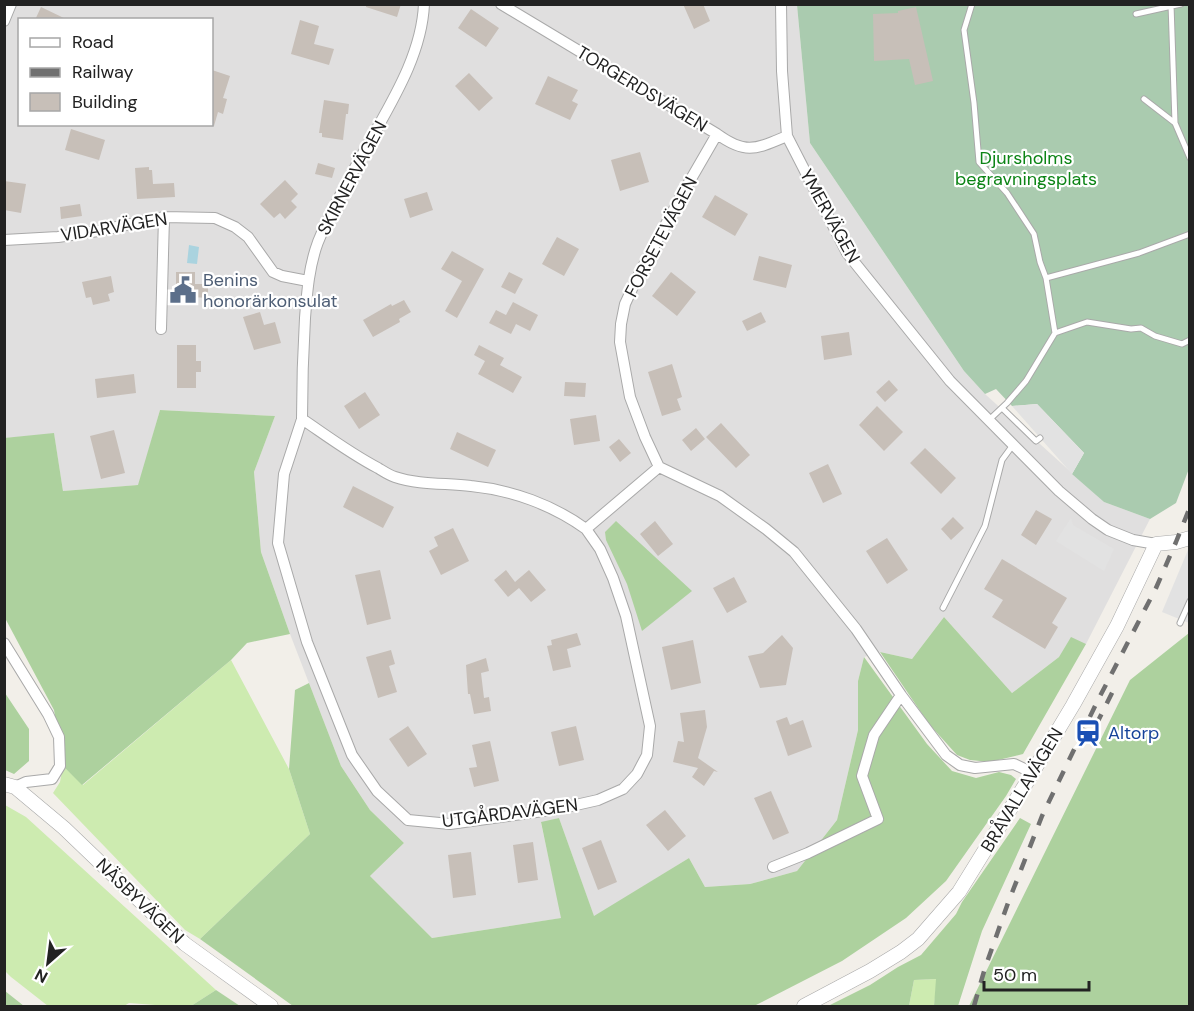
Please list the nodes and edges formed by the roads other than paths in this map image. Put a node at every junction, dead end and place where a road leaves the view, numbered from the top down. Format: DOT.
graph roads {
  1 [pos="11,4"];
  2 [pos="424,4"];
  3 [pos="501,4"];
  4 [pos="781,4"];
  5 [pos="972,4"];
  6 [pos="1181,4"];
  7 [pos="1171,5"];
  8 [pos="1136,14"];
  9 [pos="4,21"];
  10 [pos="1144,99"];
  11 [pos="1175,123"];
  12 [pos="717,134"];
  13 [pos="787,136"];
  14 [pos="1190,158"];
  15 [pos="164,217"];
  16 [pos="1190,234"];
  17 [pos="4,240"];
  18 [pos="1046,279"];
  19 [pos="308,281"];
  20 [pos="161,329"];
  21 [pos="1055,333"];
  22 [pos="1190,340"];
  23 [pos="1002,408"];
  24 [pos="302,419"];
  25 [pos="989,420"];
  26 [pos="1040,438"];
  27 [pos="1013,445"];
  28 [pos="659,467"];
  29 [pos="586,529"];
  30 [pos="1190,538"];
  31 [pos="1156,544"];
  32 [pos="1190,601"];
  33 [pos="944,608"];
  34 [pos="1180,623"];
  35 [pos="4,643"];
  36 [pos="901,695"];
  37 [pos="1033,773"];
  38 [pos="10,786"];
  39 [pos="773,867"];
  40 [pos="271,1006"];
  41 [pos="804,1006"];
  1 -- 9 [label="street"];
  2 -- 19 [label="street, SKIRNERVÄGEN"];
  3 -- 12 [label="street, TORGERDSVÄGEN"];
  4 -- 13 [label="street, YMERVÄGEN"];
  5 -- 18 [label="lane"];
  6 -- 7 [label="lane"];
  7 -- 8 [label="lane"];
  7 -- 11 [label="lane"];
  10 -- 11 [label="lane"];
  11 -- 14 [label="lane"];
  12 -- 13 [label="street, TORGERDSVÄGEN"];
  12 -- 28 [label="street, FORSETEVÄGEN"];
  13 -- 25 [label="street, YMERVÄGEN"];
  15 -- 17 [label="street, VIDARVÄGEN"];
  15 -- 19 [label="street, VIDARVÄGEN"];
  15 -- 20 [label="street"];
  16 -- 18 [label="lane"];
  18 -- 21 [label="lane"];
  19 -- 24 [label="street, SKIRNERVÄGEN"];
  21 -- 22 [label="lane"];
  21 -- 23 [label="lane"];
  23 -- 25 [label="lane"];
  23 -- 26 [label="lane"];
  24 -- 29 [label="street"];
  24 -- 29 [label="street, UTGÅRDAVÄGEN"];
  25 -- 27 [label="street, YMERVÄGEN"];
  27 -- 31 [label="street, YMERVÄGEN"];
  27 -- 33 [label="lane"];
  28 -- 29 [label="street"];
  28 -- 36 [label="street"];
  30 -- 31 [label="street"];
  31 -- 37 [label="street, BRÅVALLAVÄGEN"];
  32 -- 34 [label="lane"];
  35 -- 38 [label="street"];
  36 -- 37 [label="street"];
  36 -- 39 [label="street"];
  37 -- 41 [label="street, BRÅVALLAVÄGEN"];
  38 -- 40 [label="street, NÄSBYVÄGEN"];
}
